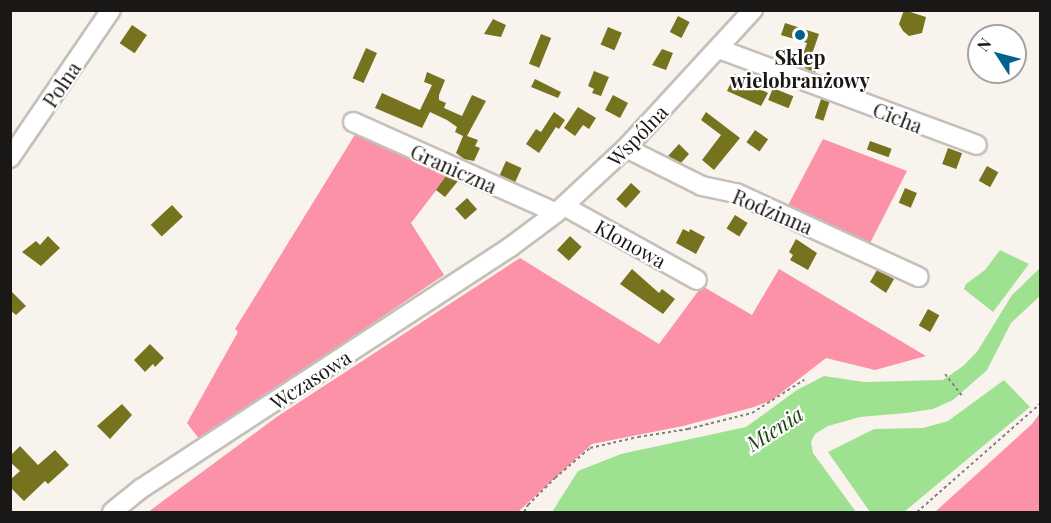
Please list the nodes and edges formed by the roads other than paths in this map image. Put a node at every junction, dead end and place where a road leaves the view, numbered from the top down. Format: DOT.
graph roads {
  1 [pos="111,10"];
  2 [pos="753,10"];
  3 [pos="719,49"];
  4 [pos="353,122"];
  5 [pos="977,145"];
  6 [pos="626,148"];
  7 [pos="10,158"];
  8 [pos="560,210"];
  9 [pos="509,248"];
  10 [pos="919,278"];
  11 [pos="697,280"];
  12 [pos="112,513"];
  1 -- 7 [label="street, Polna"];
  2 -- 3 [label="street, Wspólna"];
  3 -- 5 [label="street, Cicha"];
  3 -- 6 [label="street, Wspólna"];
  4 -- 8 [label="street, Graniczna"];
  6 -- 8 [label="street, Wspólna"];
  6 -- 10 [label="street, Rodzinna"];
  8 -- 9 [label="street, Wspólna"];
  8 -- 11 [label="street, Klonowa"];
  9 -- 12 [label="street, Wczasowa"];
}
